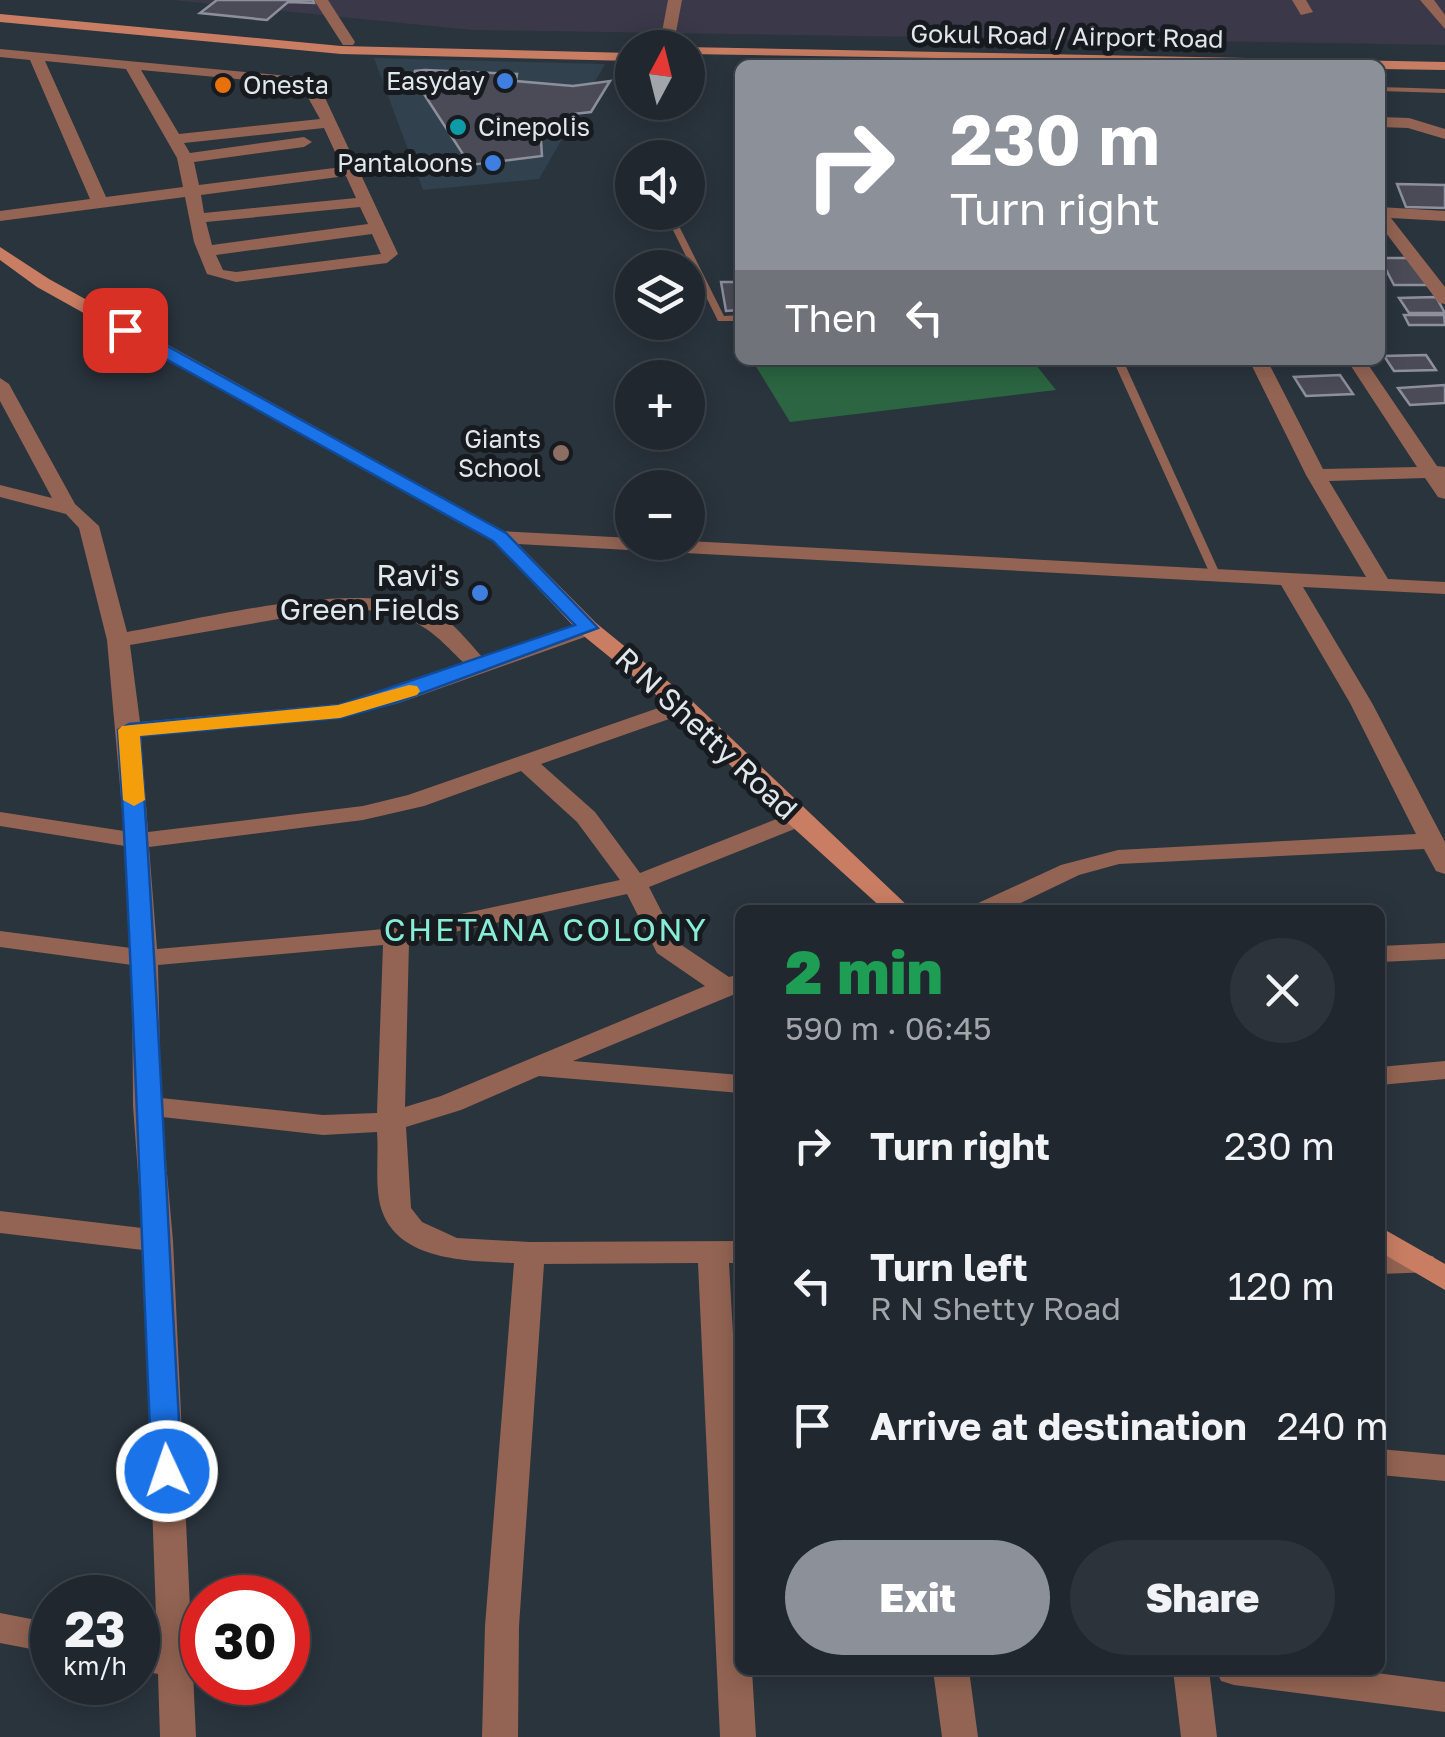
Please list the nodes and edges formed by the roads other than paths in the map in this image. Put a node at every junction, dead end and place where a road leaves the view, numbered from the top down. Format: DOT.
graph roads {
  1 [pos="321,0"];
  2 [pos="676,0"];
  3 [pos="1427,0"];
  4 [pos="0,10"];
  5 [pos="0,18"];
  6 [pos="1444,22"];
  7 [pos="670,30"];
  8 [pos="348,42"];
  9 [pos="615,48"];
  10 [pos="705,50"];
  11 [pos="0,53"];
  12 [pos="35,56"];
  13 [pos="615,58"];
  14 [pos="705,59"];
  15 [pos="735,60"];
  16 [pos="1161,60"];
  17 [pos="1385,65"];
  18 [pos="131,66"];
  19 [pos="1445,66"];
  20 [pos="1385,74"];
  21 [pos="1445,76"];
  22 [pos="1385,89"];
  23 [pos="1445,91"];
  24 [pos="1385,122"];
  25 [pos="330,130"];
  26 [pos="1445,134"];
  27 [pos="176,139"];
  28 [pos="185,158"];
  29 [pos="352,170"];
  30 [pos="274,180"];
  31 [pos="191,190"];
  32 [pos="364,202"];
  33 [pos="100,203"];
  34 [pos="287,210"];
  35 [pos="1385,213"];
  36 [pos="0,216"];
  37 [pos="1445,216"];
  38 [pos="199,218"];
  39 [pos="1385,220"];
  40 [pos="377,228"];
  41 [pos="677,230"];
  42 [pos="299,238"];
  43 [pos="204,251"];
  44 [pos="0,252"];
  45 [pos="311,268"];
  46 [pos="1445,299"];
  47 [pos="735,318"];
  48 [pos="1120,365"];
  49 [pos="1261,365"];
  50 [pos="1360,365"];
  51 [pos="0,384"];
  52 [pos="1438,472"];
  53 [pos="1316,475"];
  54 [pos="0,491"];
  55 [pos="1445,493"];
  56 [pos="67,508"];
  57 [pos="500,537"];
  58 [pos="1216,576"];
  59 [pos="1288,580"];
  60 [pos="1381,584"];
  61 [pos="1445,588"];
  62 [pos="588,628"];
  63 [pos="118,640"];
  64 [pos="478,666"];
  65 [pos="684,706"];
  66 [pos="129,730"];
  67 [pos="525,762"];
  68 [pos="0,819"];
  69 [pos="798,819"];
  70 [pos="137,841"];
  71 [pos="1432,841"];
  72 [pos="1445,866"];
  73 [pos="635,884"];
  74 [pos="894,905"];
  75 [pos="996,905"];
  76 [pos="396,936"];
  77 [pos="0,939"];
  78 [pos="1445,951"];
  79 [pos="1385,954"];
  80 [pos="145,958"];
  81 [pos="733,985"];
  82 [pos="536,1066"];
  83 [pos="1445,1070"];
  84 [pos="1385,1076"];
  85 [pos="735,1084"];
  86 [pos="147,1106"];
  87 [pos="390,1122"];
  88 [pos="0,1222"];
  89 [pos="158,1240"];
  90 [pos="1385,1241"];
  91 [pos="727,1252"];
  92 [pos="530,1253"];
  93 [pos="1385,1265"];
  94 [pos="1434,1272"];
  95 [pos="730,1407"];
  96 [pos="1385,1462"];
  97 [pos="1445,1468"];
  98 [pos="735,1543"];
  99 [pos="0,1628"];
  100 [pos="30,1634"];
  101 [pos="160,1660"];
  102 [pos="175,1663"];
  103 [pos="738,1675"];
  104 [pos="952,1675"];
  105 [pos="1192,1675"];
  106 [pos="1275,1675"];
  107 [pos="1445,1696"];
  108 [pos="178,1737"];
  109 [pos="500,1737"];
  110 [pos="738,1737"];
  111 [pos="960,1737"];
  112 [pos="1199,1737"];
  1 -- 8 [label="street"];
  2 -- 7 [label="street"];
  3 -- 6 [label="street"];
  4 -- 8 [label="main road"];
  5 -- 13 [label="main road"];
  8 -- 9 [label="main road"];
  10 -- 16 [label="main road, Gokul Road / Airport Road"];
  11 -- 12 [label="street"];
  12 -- 18 [label="street"];
  12 -- 33 [label="street"];
  14 -- 15 [label="main road, Gokul Road / Airport Road"];
  17 -- 19 [label="main road, Gokul Road / Airport Road"];
  18 -- 25 [label="street"];
  18 -- 27 [label="street"];
  20 -- 21 [label="main road"];
  22 -- 23 [label="lane"];
  24 -- 26 [label="street"];
  25 -- 27 [label="street"];
  25 -- 28 [label="street"];
  25 -- 29 [label="street"];
  27 -- 28 [label="street"];
  28 -- 31 [label="street"];
  29 -- 30 [label="street"];
  29 -- 32 [label="street"];
  30 -- 31 [label="street"];
  30 -- 34 [label="street"];
  31 -- 33 [label="street"];
  31 -- 38 [label="street"];
  32 -- 34 [label="street"];
  32 -- 40 [label="street"];
  33 -- 36 [label="street"];
  34 -- 38 [label="street"];
  34 -- 42 [label="street"];
  35 -- 37 [label="street"];
  38 -- 43 [label="street"];
  39 -- 46 [label="street"];
  40 -- 42 [label="street"];
  40 -- 45 [label="street"];
  41 -- 47 [label="lane"];
  42 -- 43 [label="street"];
  42 -- 45 [label="street"];
  43 -- 45 [label="street"];
  44 -- 57 [label="main road, R N Shetty Road"];
  48 -- 58 [label="lane"];
  49 -- 53 [label="street"];
  50 -- 52 [label="street"];
  51 -- 56 [label="street"];
  52 -- 53 [label="street"];
  52 -- 55 [label="street"];
  53 -- 60 [label="street"];
  54 -- 56 [label="street"];
  56 -- 63 [label="street"];
  57 -- 58 [label="street"];
  57 -- 62 [label="main road, R N Shetty Road"];
  58 -- 59 [label="street"];
  59 -- 60 [label="street"];
  59 -- 71 [label="street"];
  60 -- 61 [label="street"];
  62 -- 64 [label="street"];
  62 -- 65 [label="main road, R N Shetty Road"];
  63 -- 64 [label="street"];
  63 -- 66 [label="street"];
  64 -- 66 [label="street"];
  65 -- 67 [label="street"];
  65 -- 69 [label="main road, R N Shetty Road"];
  66 -- 70 [label="street"];
  67 -- 70 [label="street"];
  67 -- 73 [label="street"];
  68 -- 70 [label="street"];
  69 -- 73 [label="street"];
  69 -- 74 [label="main road, R N Shetty Road"];
  70 -- 80 [label="street"];
  71 -- 72 [label="street"];
  71 -- 75 [label="street"];
  73 -- 76 [label="street"];
  73 -- 81 [label="street"];
  76 -- 80 [label="street"];
  76 -- 87 [label="street"];
  77 -- 80 [label="street"];
  78 -- 79 [label="street"];
  80 -- 86 [label="street"];
  81 -- 82 [label="street"];
  82 -- 85 [label="street"];
  82 -- 87 [label="street"];
  83 -- 84 [label="street"];
  86 -- 87 [label="street"];
  86 -- 89 [label="street"];
  87 -- 92 [label="street"];
  88 -- 89 [label="street"];
  89 -- 102 [label="street"];
  90 -- 94 [label="main road"];
  91 -- 92 [label="street"];
  91 -- 95 [label="street"];
  92 -- 109 [label="street"];
  93 -- 94 [label="street"];
  95 -- 98 [label="street"];
  96 -- 97 [label="street"];
  99 -- 100 [label="street"];
  101 -- 102 [label="street"];
  102 -- 108 [label="street"];
  103 -- 110 [label="street"];
  104 -- 111 [label="street"];
  105 -- 112 [label="street"];
  106 -- 107 [label="street"];
}
